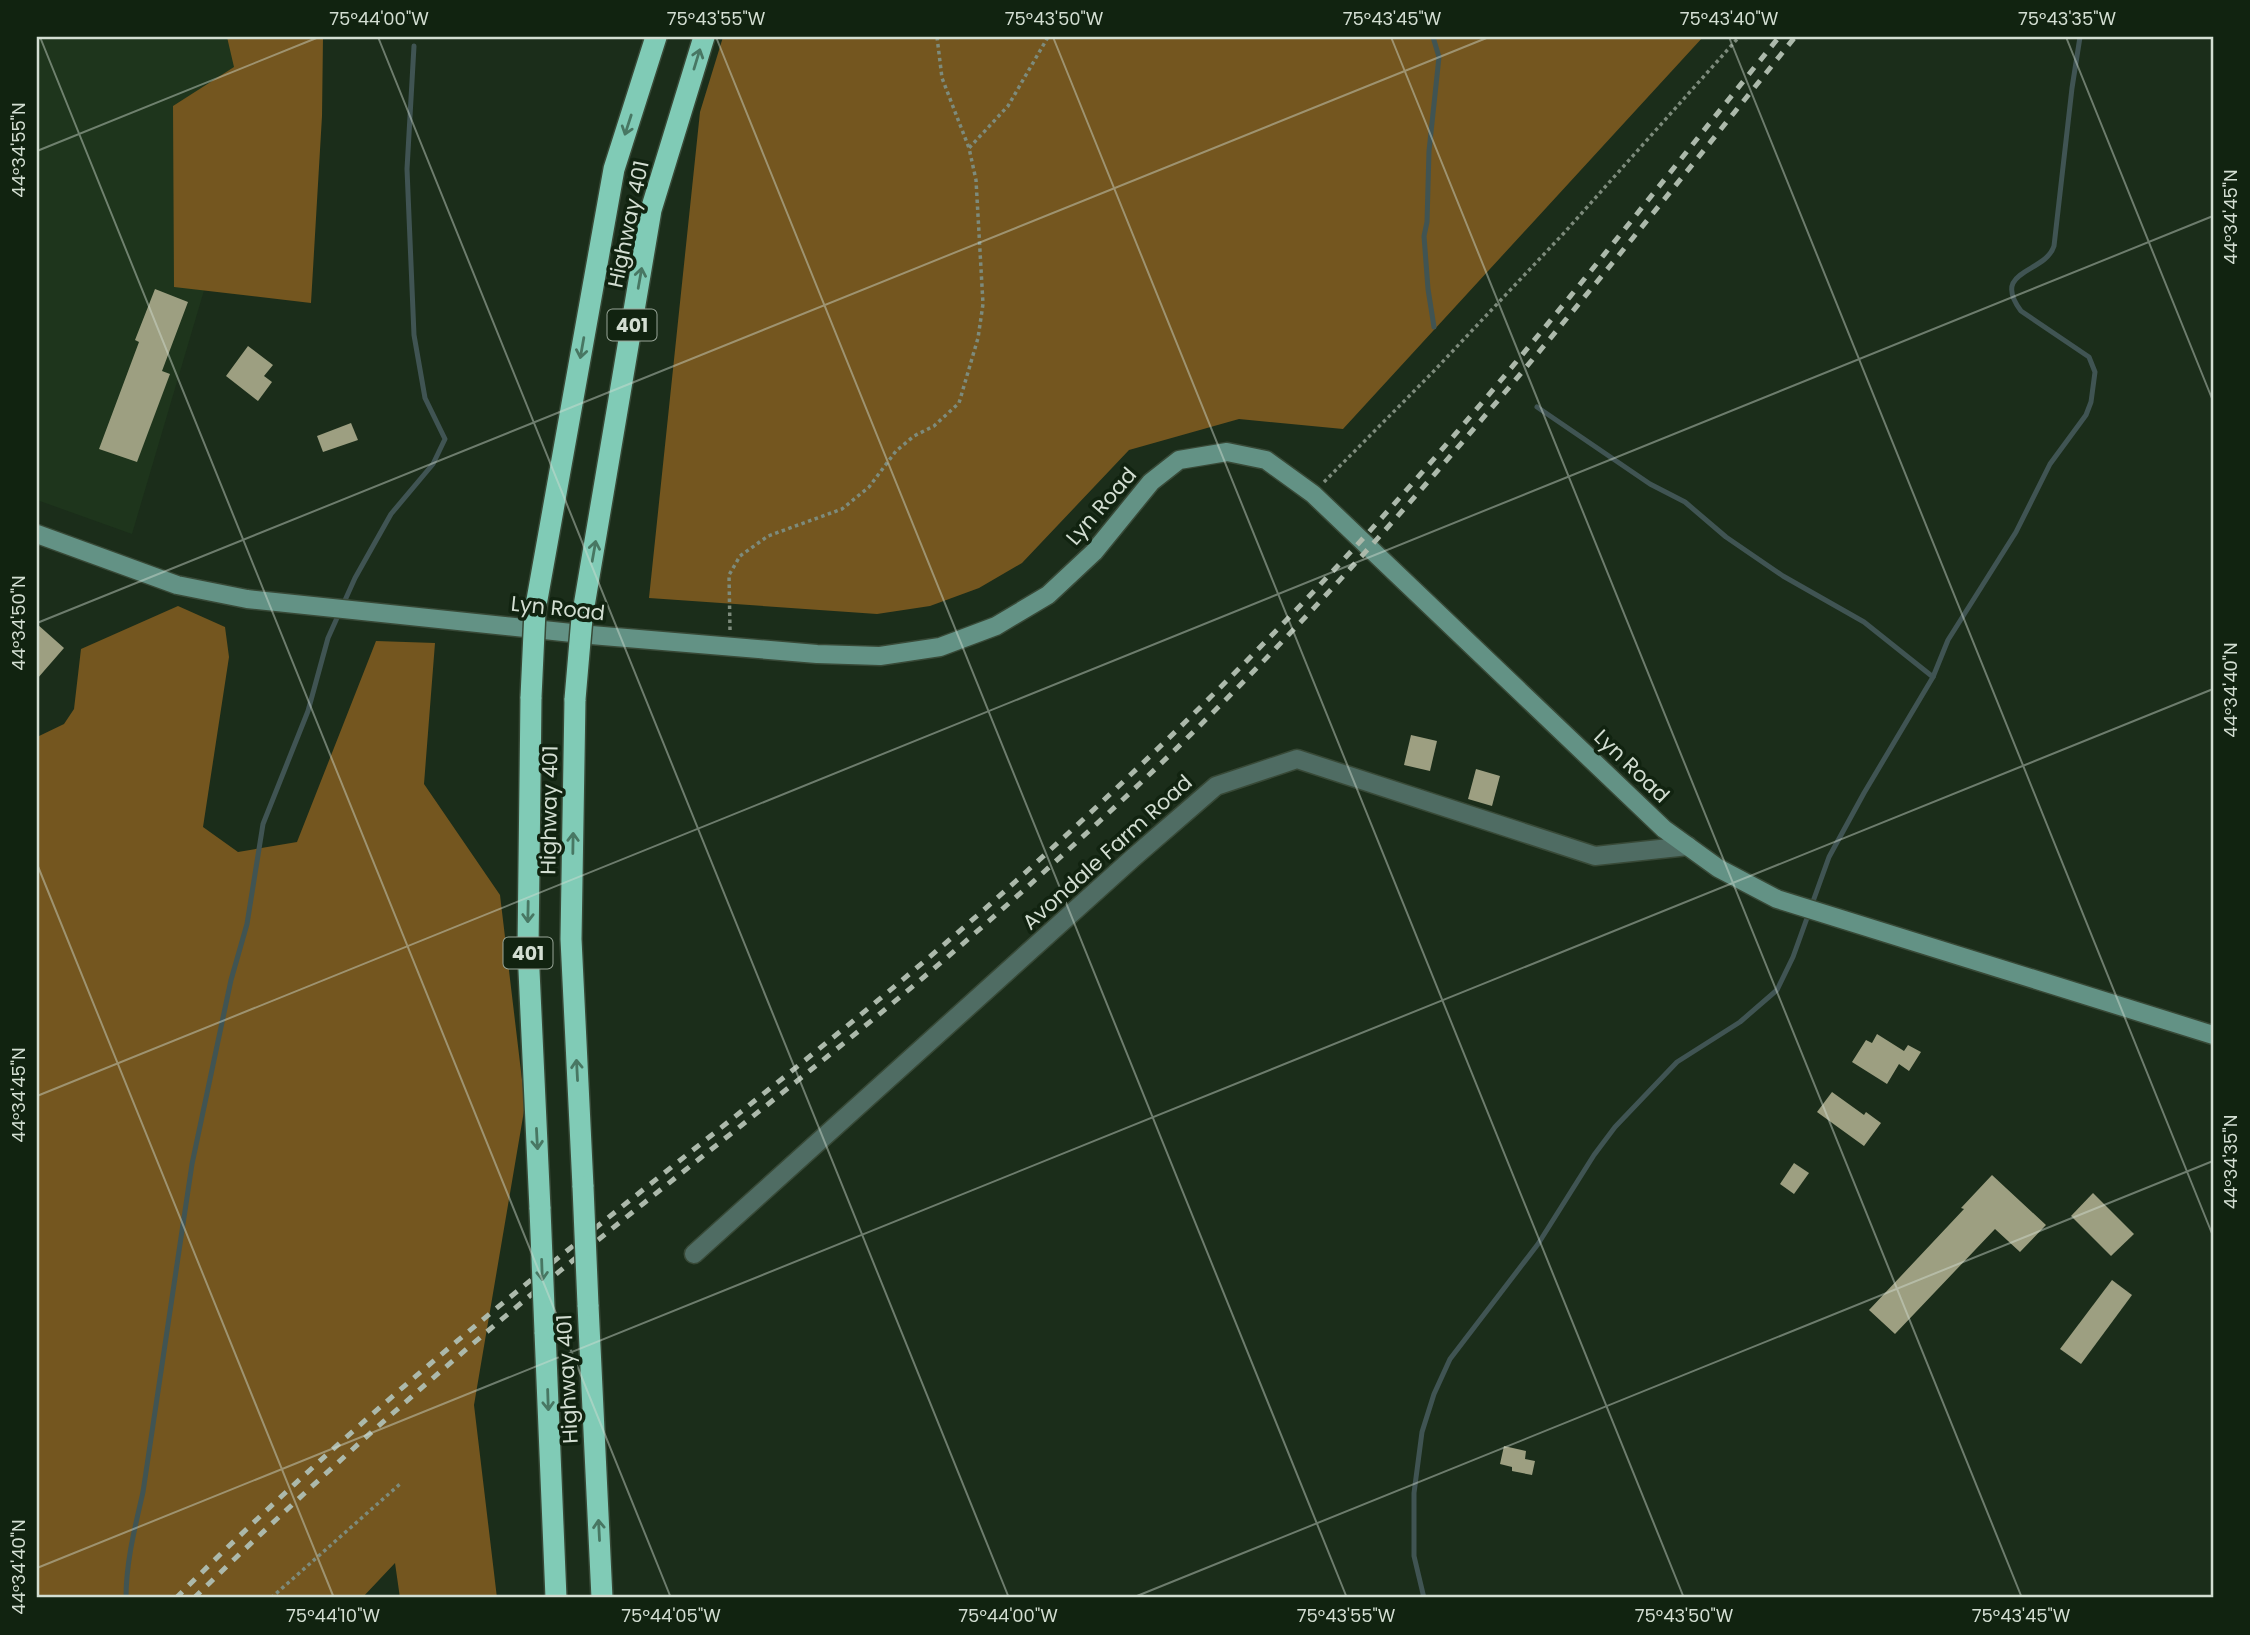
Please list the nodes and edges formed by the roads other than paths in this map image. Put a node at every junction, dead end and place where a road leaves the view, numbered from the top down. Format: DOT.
graph roads {
  1 [pos="656,37"];
  2 [pos="704,37"];
  3 [pos="37,534"];
  4 [pos="1688,846"];
  5 [pos="2213,1035"];
  6 [pos="694,1254"];
  7 [pos="556,1598"];
  8 [pos="602,1598"];
  1 -- 7 [label="highway, Highway 401 / 401, one-way, bridge"];
  8 -- 2 [label="highway, Highway 401 / 401, one-way, bridge"];
  3 -- 4 [label="main road, Lyn Road"];
  4 -- 5 [label="main road, Lyn Road"];
  4 -- 6 [label="street, Avondale Farm Road"];
}
